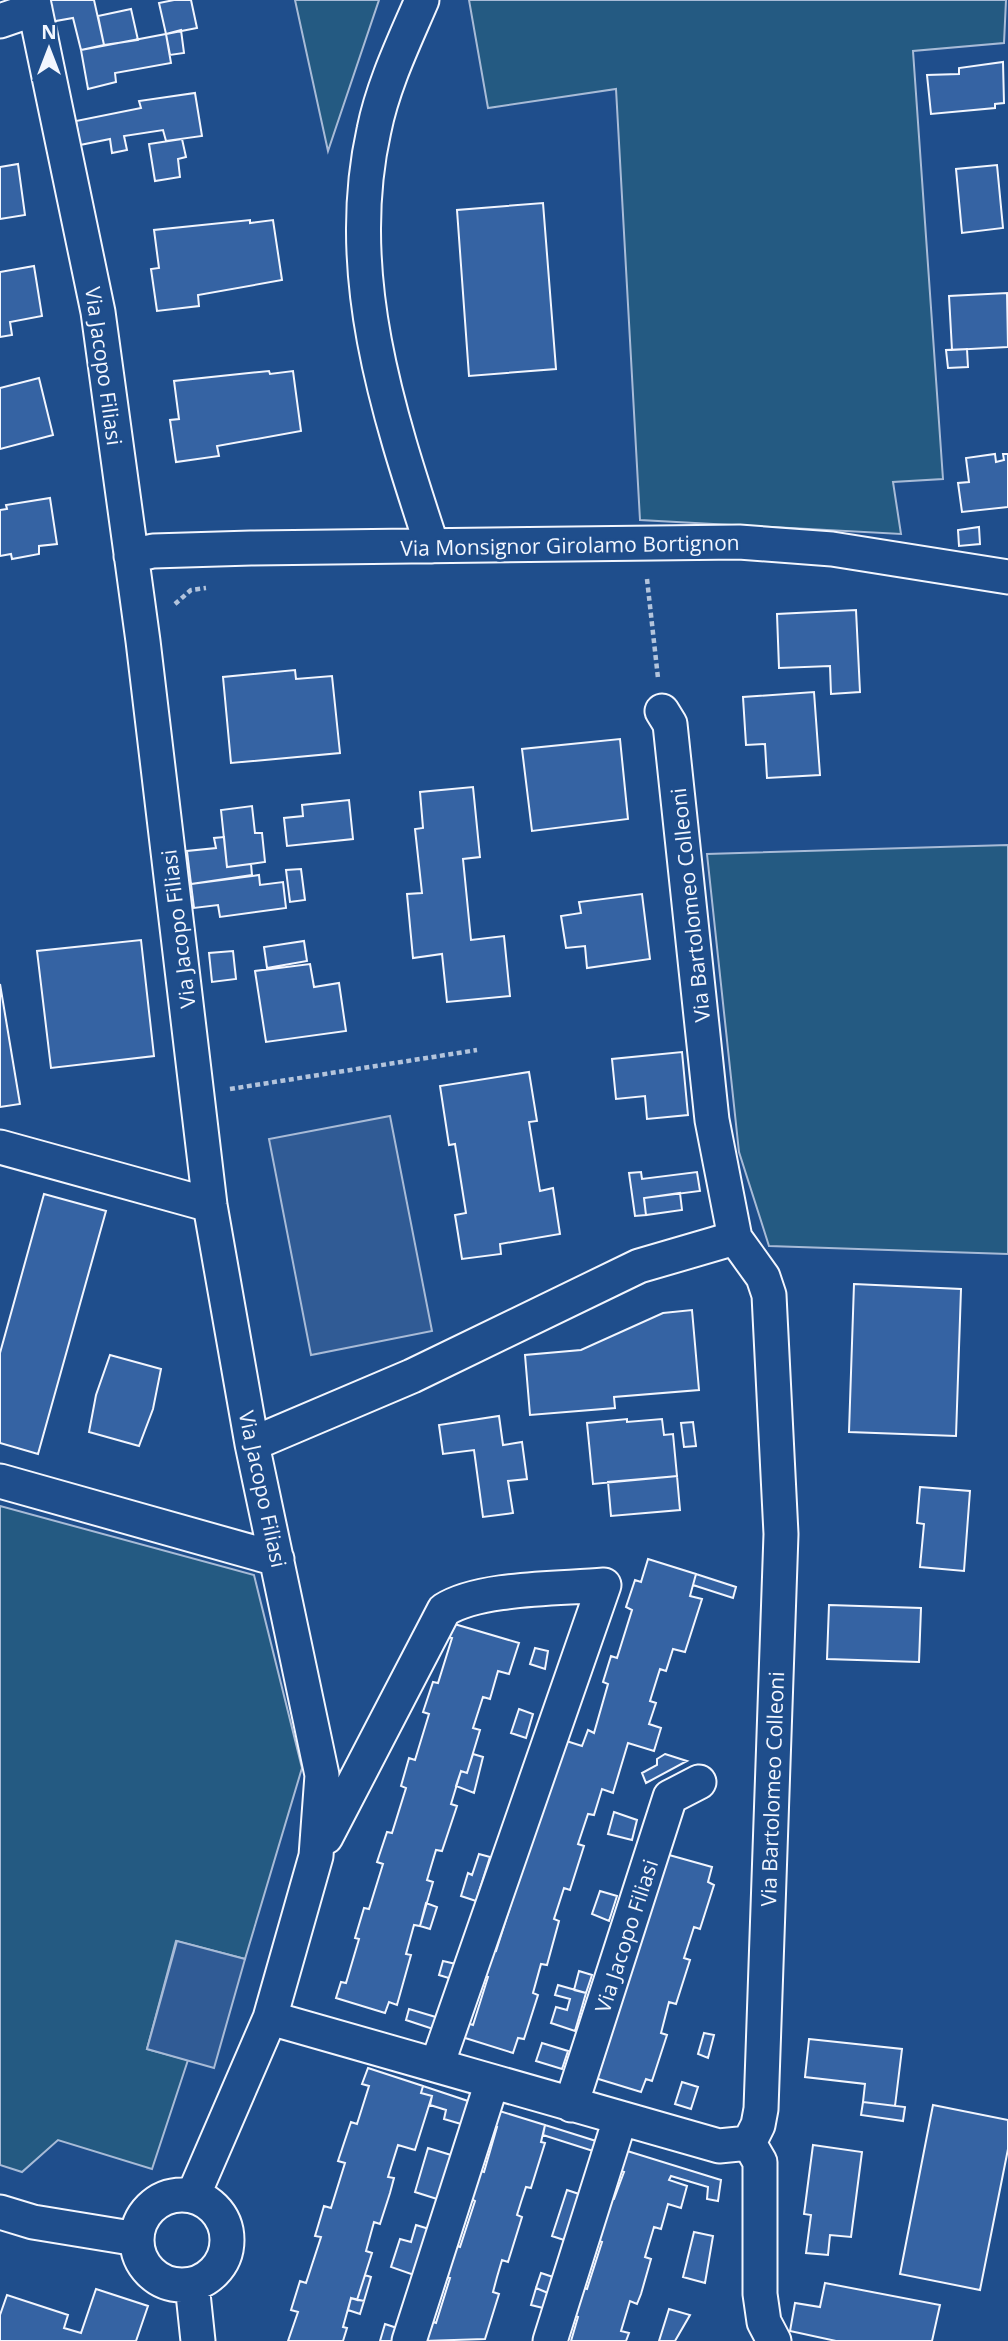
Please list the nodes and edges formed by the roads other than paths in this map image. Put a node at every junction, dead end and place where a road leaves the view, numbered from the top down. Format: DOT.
graph roads {
  1 [pos="422,0"];
  2 [pos="34,5"];
  3 [pos="0,21"];
  4 [pos="432,546"];
  5 [pos="131,556"];
  6 [pos="1008,577"];
  7 [pos="662,710"];
  8 [pos="0,1147"];
  9 [pos="210,1205"];
  10 [pos="736,1238"];
  11 [pos="252,1444"];
  12 [pos="0,1481"];
  13 [pos="276,1559"];
  14 [pos="699,1782"];
  15 [pos="316,1856"];
  16 [pos="270,2018"];
  17 [pos="437,2065"];
  18 [pos="492,2082"];
  19 [pos="571,2105"];
  20 [pos="620,2119"];
  21 [pos="749,2143"];
  22 [pos="193,2196"];
  23 [pos="0,2212"];
  24 [pos="137,2239"];
  25 [pos="192,2284"];
  26 [pos="198,2341"];
  27 [pos="409,2341"];
  28 [pos="550,2341"];
  29 [pos="774,2341"];
  1 -- 4 [label="street"];
  2 -- 3 [label="street"];
  2 -- 5 [label="street, Via Jacopo Filiasi"];
  4 -- 5 [label="street, Via Monsignor Girolamo Bortignon"];
  4 -- 6 [label="street, Via Monsignor Girolamo Bortignon"];
  5 -- 9 [label="street, Via Jacopo Filiasi"];
  7 -- 10 [label="street, Via Bartolomeo Colleoni"];
  8 -- 9 [label="street"];
  9 -- 11 [label="street, Via Jacopo Filiasi"];
  10 -- 11 [label="street"];
  10 -- 21 [label="street, Via Bartolomeo Colleoni"];
  11 -- 13 [label="street, Via Jacopo Filiasi"];
  12 -- 13 [label="street"];
  13 -- 15 [label="street, Via Jacopo Filiasi"];
  14 -- 19 [label="street, Via Jacopo Filiasi"];
  15 -- 16 [label="street, Via Jacopo Filiasi"];
  15 -- 17 [label="street, Via Jacopo Filiasi"];
  16 -- 17 [label="street"];
  16 -- 22 [label="street, Via Jacopo Filiasi"];
  17 -- 18 [label="street"];
  18 -- 19 [label="street"];
  18 -- 27 [label="street"];
  19 -- 20 [label="street"];
  20 -- 21 [label="street"];
  20 -- 28 [label="street"];
  21 -- 29 [label="street"];
  22 -- 24 [label="street"];
  22 -- 25 [label="street"];
  23 -- 24 [label="street"];
  24 -- 25 [label="street"];
  25 -- 26 [label="street"];
}
